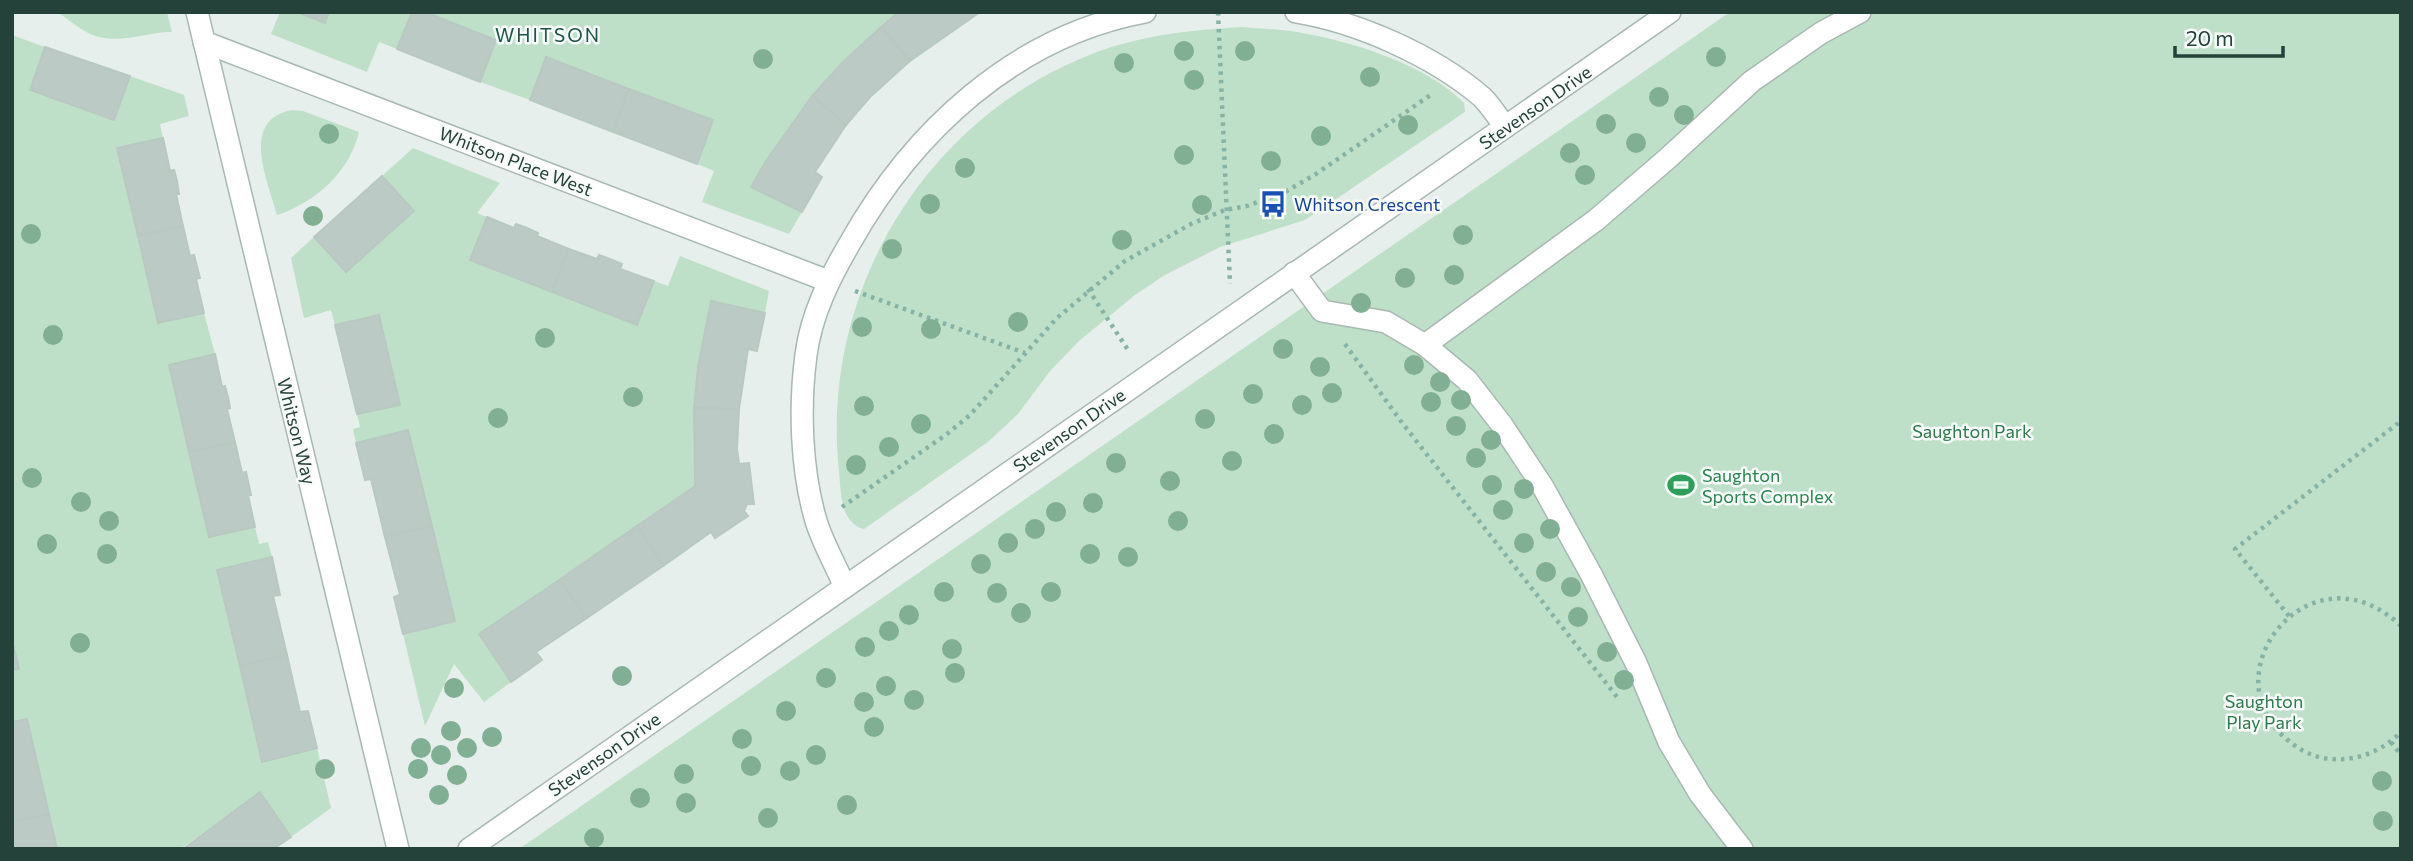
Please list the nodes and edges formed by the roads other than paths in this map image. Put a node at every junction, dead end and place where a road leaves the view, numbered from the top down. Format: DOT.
graph roads {
  1 [pos="197,12"];
  2 [pos="1145,12"];
  3 [pos="1296,12"];
  4 [pos="1670,12"];
  5 [pos="1860,12"];
  6 [pos="204,42"];
  7 [pos="1506,127"];
  8 [pos="1294,273"];
  9 [pos="828,281"];
  10 [pos="1425,345"];
  11 [pos="845,587"];
  12 [pos="398,849"];
  13 [pos="469,849"];
  14 [pos="1742,849"];
  1 -- 6 [label="street, Whitson Way"];
  2 -- 9 [label="street"];
  3 -- 7 [label="street"];
  4 -- 7 [label="street, Stevenson Drive"];
  5 -- 10 [label="street"];
  6 -- 9 [label="street, Whitson Place West"];
  6 -- 12 [label="street, Whitson Way"];
  7 -- 8 [label="street, Stevenson Drive"];
  8 -- 10 [label="street"];
  8 -- 11 [label="street, Stevenson Drive"];
  9 -- 11 [label="street"];
  10 -- 14 [label="street"];
  11 -- 13 [label="street, Stevenson Drive"];
}
